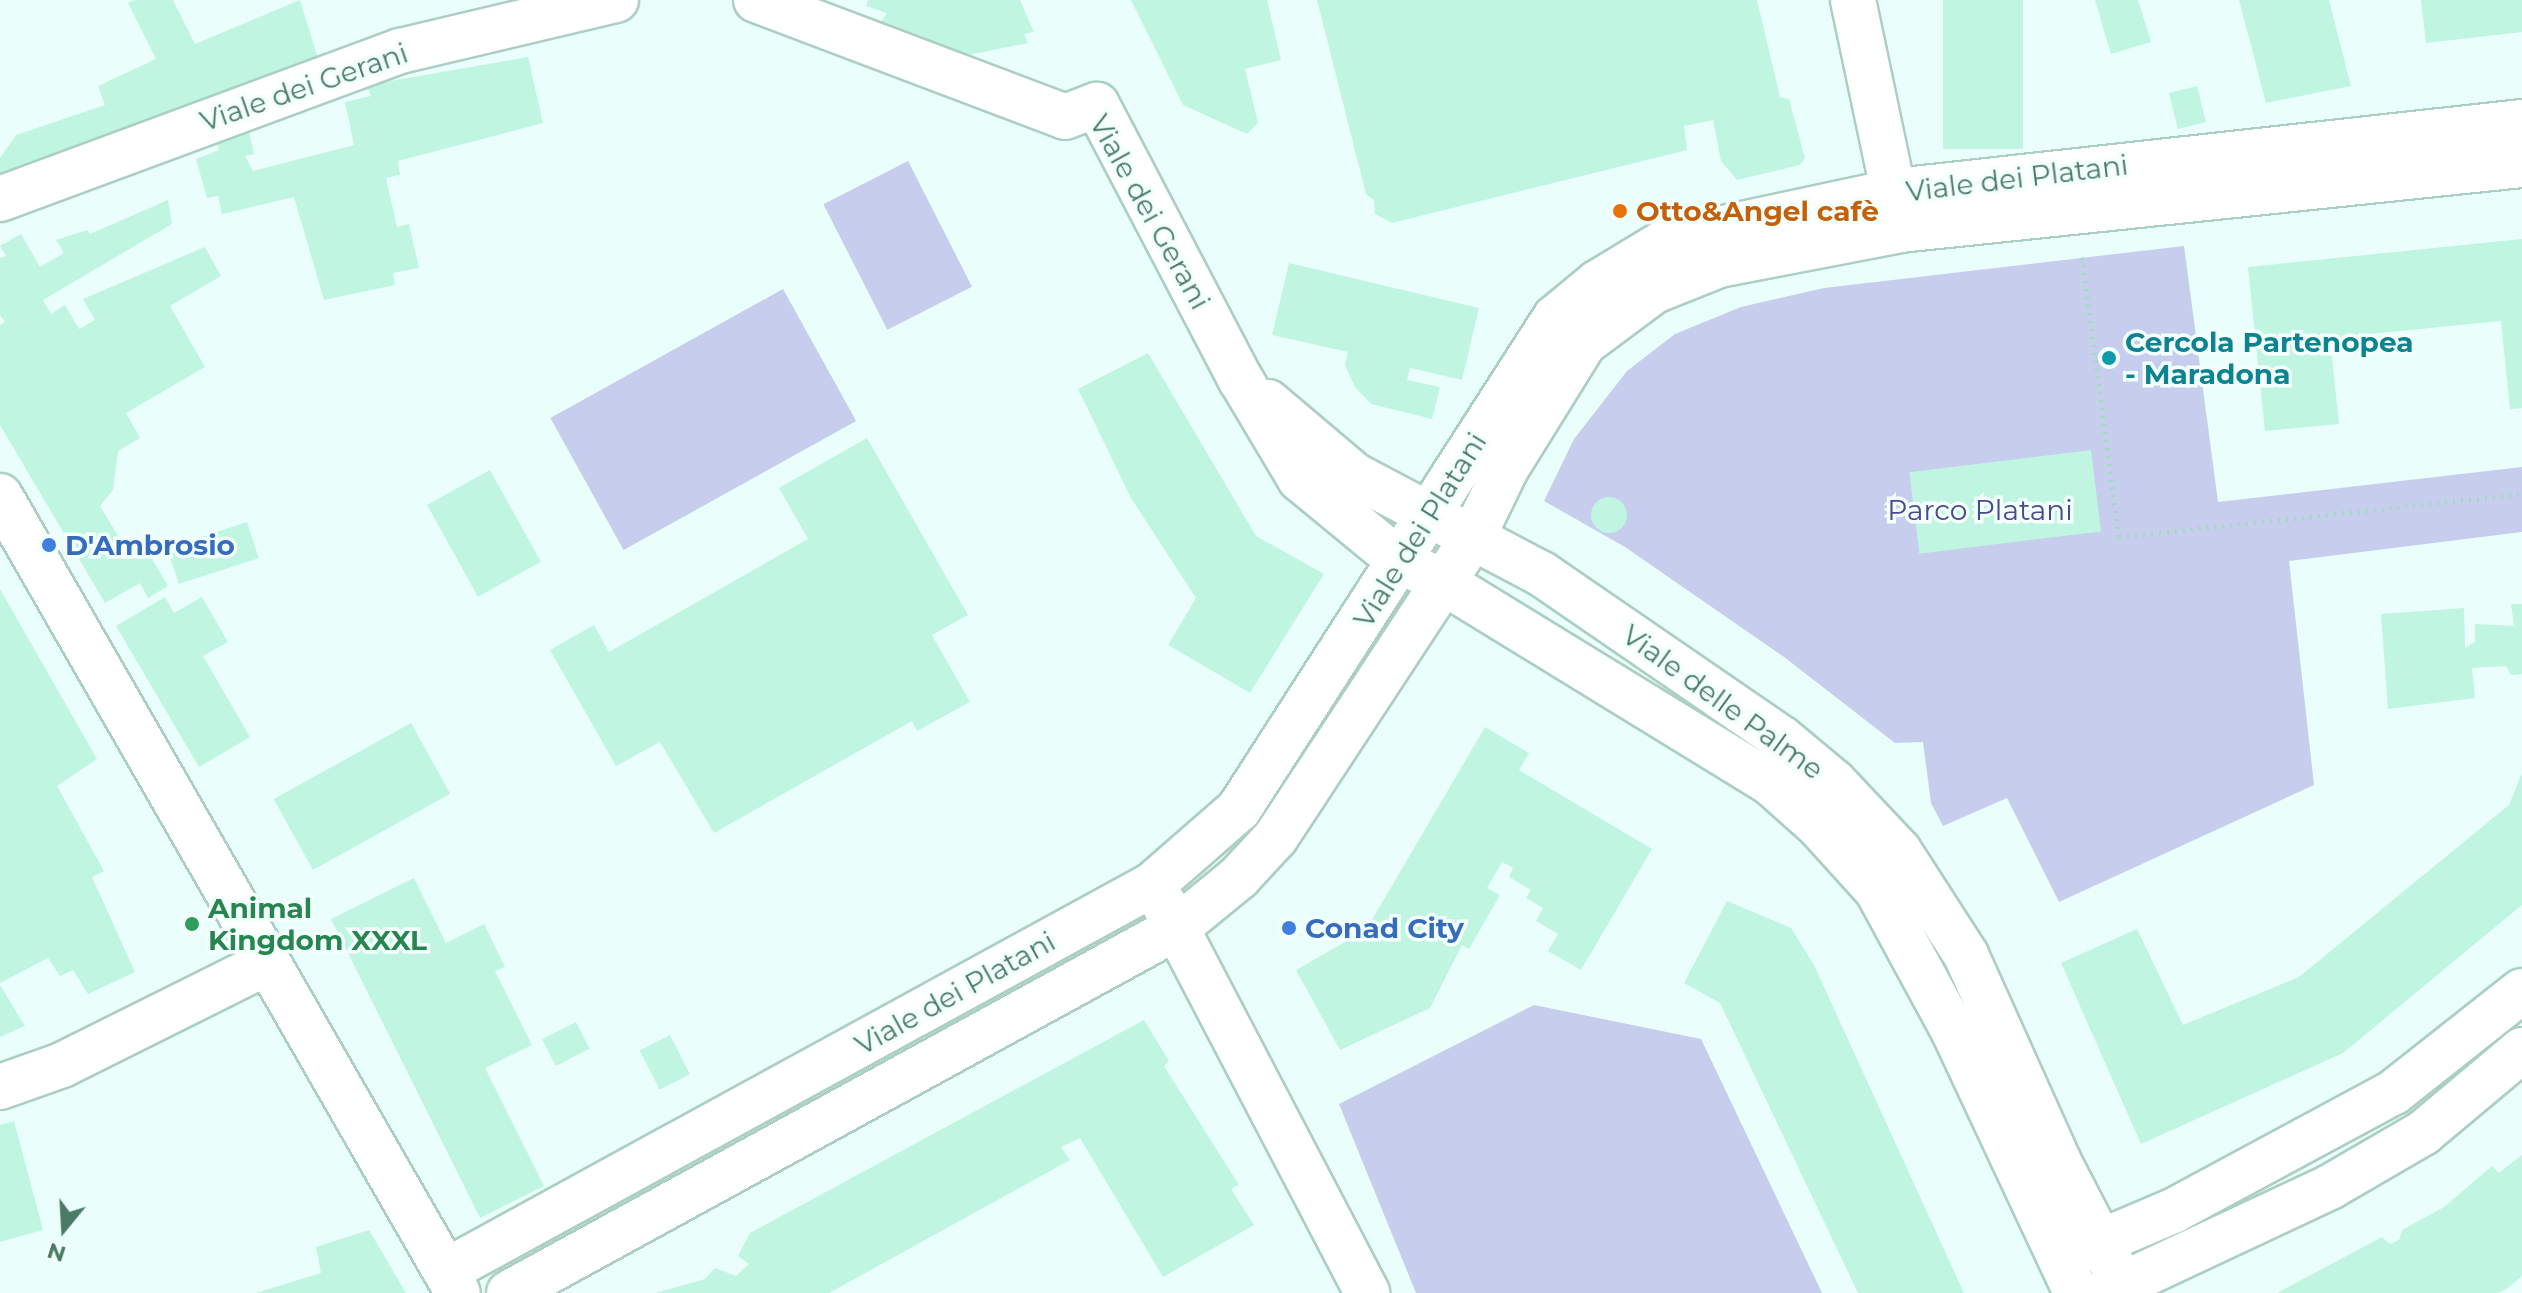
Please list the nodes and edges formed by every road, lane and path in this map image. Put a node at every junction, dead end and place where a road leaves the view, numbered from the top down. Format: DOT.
graph roads {
  1 [pos="616,0"];
  2 [pos="756,0"];
  3 [pos="1853,0"];
  4 [pos="2522,122"];
  5 [pos="2522,165"];
  6 [pos="0,199"];
  7 [pos="1898,210"];
  8 [pos="2077,213"];
  9 [pos="1241,380"];
  10 [pos="2522,494"];
  11 [pos="0,496"];
  12 [pos="1430,519"];
  13 [pos="1473,537"];
  14 [pos="1400,561"];
  15 [pos="1443,582"];
  16 [pos="1152,885"];
  17 [pos="1178,927"];
  18 [pos="267,963"];
  19 [pos="2522,991"];
  20 [pos="2522,1050"];
  21 [pos="0,1087"];
  22 [pos="2102,1243"];
  23 [pos="2068,1275"];
  24 [pos="452,1282"];
  25 [pos="2118,1290"];
  26 [pos="509,1293"];
  27 [pos="1367,1293"];
  1 -- 6 [label="street, Viale dei Gerani"];
  2 -- 9 [label="street, Viale dei Gerani"];
  3 -- 7 [label="street"];
  4 -- 7 [label="street, Viale dei Platani"];
  5 -- 8 [label="street, Viale dei Platani"];
  7 -- 8 [label="street, Viale dei Platani"];
  7 -- 12 [label="street, Viale dei Platani"];
  7 -- 13 [label="street, Viale dei Platani"];
  8 -- 10 [label="path"];
  9 -- 12 [label="street, Viale dei Gerani"];
  9 -- 14 [label="street, Viale dei Gerani"];
  11 -- 18 [label="street"];
  12 -- 13 [label="street, Viale delle Palme"];
  12 -- 14 [label="street, Viale dei Platani"];
  13 -- 15 [label="street, Viale dei Platani"];
  13 -- 22 [label="street, Viale delle Palme"];
  14 -- 15 [label="street, Viale dei Gerani"];
  14 -- 16 [label="street, Viale dei Platani"];
  15 -- 17 [label="street, Viale dei Platani"];
  15 -- 23 [label="street, Viale delle Palme"];
  16 -- 17 [label="street"];
  16 -- 24 [label="street, Viale dei Platani"];
  17 -- 26 [label="street, Viale dei Platani"];
  17 -- 27 [label="street"];
  18 -- 21 [label="street"];
  18 -- 24 [label="street"];
  19 -- 22 [label="street"];
  20 -- 25 [label="street"];
  22 -- 23 [label="street"];
  22 -- 25 [label="street, Viale delle Palme"];
}
